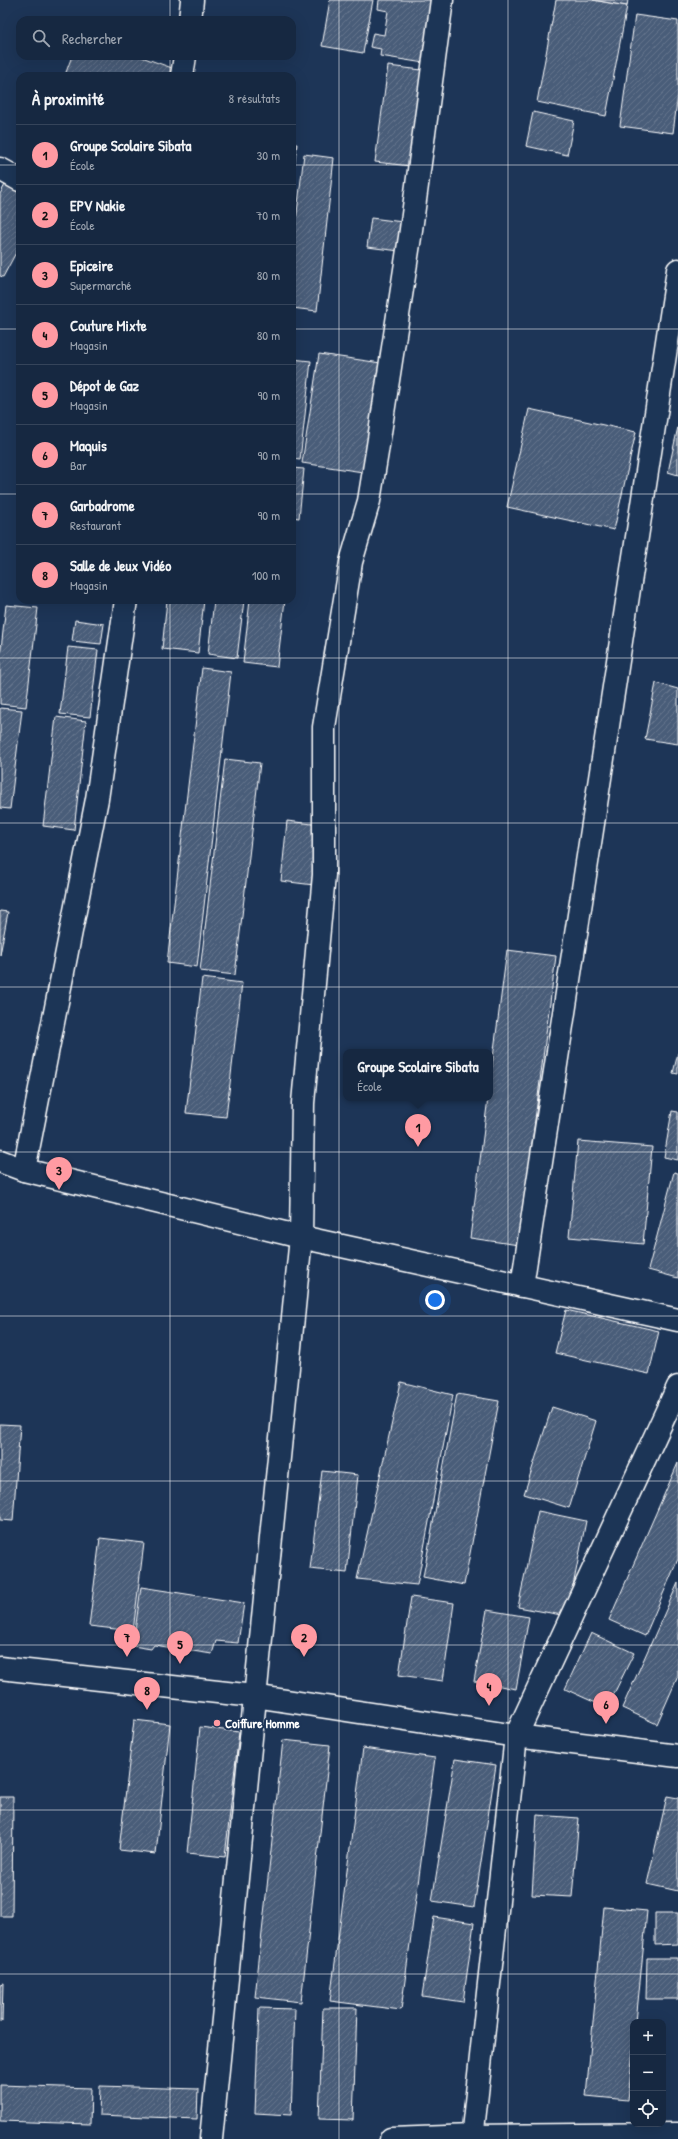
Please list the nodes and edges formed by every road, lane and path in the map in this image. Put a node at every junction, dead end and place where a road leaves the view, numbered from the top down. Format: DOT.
graph roads {
  1 [pos="192,0"];
  2 [pos="442,0"];
  3 [pos="190,16"];
  4 [pos="184,60"];
  5 [pos="183,72"];
  6 [pos="0,170"];
  7 [pos="16,178"];
  8 [pos="678,270"];
  9 [pos="673,330"];
  10 [pos="125,604"];
  11 [pos="0,1161"];
  12 [pos="24,1170"];
  13 [pos="301,1237"];
  14 [pos="522,1286"];
  15 [pos="678,1320"];
  16 [pos="678,1387"];
  17 [pos="0,1668"];
  18 [pos="254,1696"];
  19 [pos="516,1736"];
  20 [pos="676,1751"];
  21 [pos="678,2134"];
  22 [pos="472,2138"];
  23 [pos="211,2139"];
  24 [pos="391,2139"];
  1 -- 3 [label="street"];
  2 -- 13 [label="street"];
  4 -- 5 [label="street"];
  6 -- 7 [label="street"];
  8 -- 9 [label="street"];
  9 -- 14 [label="street"];
  10 -- 12 [label="street"];
  11 -- 12 [label="street"];
  12 -- 13 [label="street"];
  13 -- 14 [label="street"];
  13 -- 18 [label="street"];
  14 -- 15 [label="street"];
  16 -- 19 [label="street"];
  17 -- 18 [label="street"];
  18 -- 19 [label="street"];
  18 -- 23 [label="street"];
  19 -- 20 [label="street"];
  19 -- 22 [label="street"];
  21 -- 22 [label="street"];
  22 -- 24 [label="street"];
}
